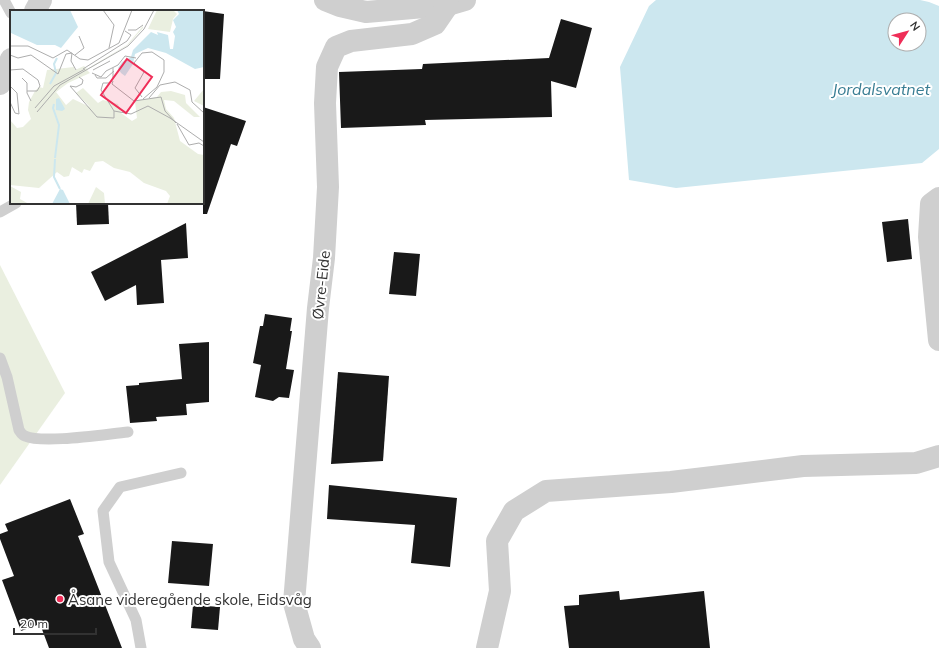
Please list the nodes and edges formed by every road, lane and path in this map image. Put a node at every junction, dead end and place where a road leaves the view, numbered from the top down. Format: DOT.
graph roads {
  1 [pos="4,0"];
  2 [pos="41,0"];
  3 [pos="325,0"];
  4 [pos="456,2"];
  5 [pos="36,10"];
  6 [pos="10,11"];
  7 [pos="10,61"];
  8 [pos="0,84"];
  9 [pos="939,198"];
  10 [pos="14,204"];
  11 [pos="0,212"];
  12 [pos="939,340"];
  13 [pos="0,358"];
  14 [pos="128,432"];
  15 [pos="939,456"];
  16 [pos="181,473"];
  17 [pos="141,648"];
  18 [pos="310,648"];
  19 [pos="487,648"];
  1 -- 6 [label="lane"];
  2 -- 5 [label="street"];
  3 -- 4 [label="street"];
  4 -- 18 [label="street, Øvre-Eide"];
  7 -- 8 [label="street"];
  9 -- 12 [label="street"];
  10 -- 11 [label="lane"];
  13 -- 14 [label="lane"];
  15 -- 19 [label="street"];
  16 -- 17 [label="lane"];
}
